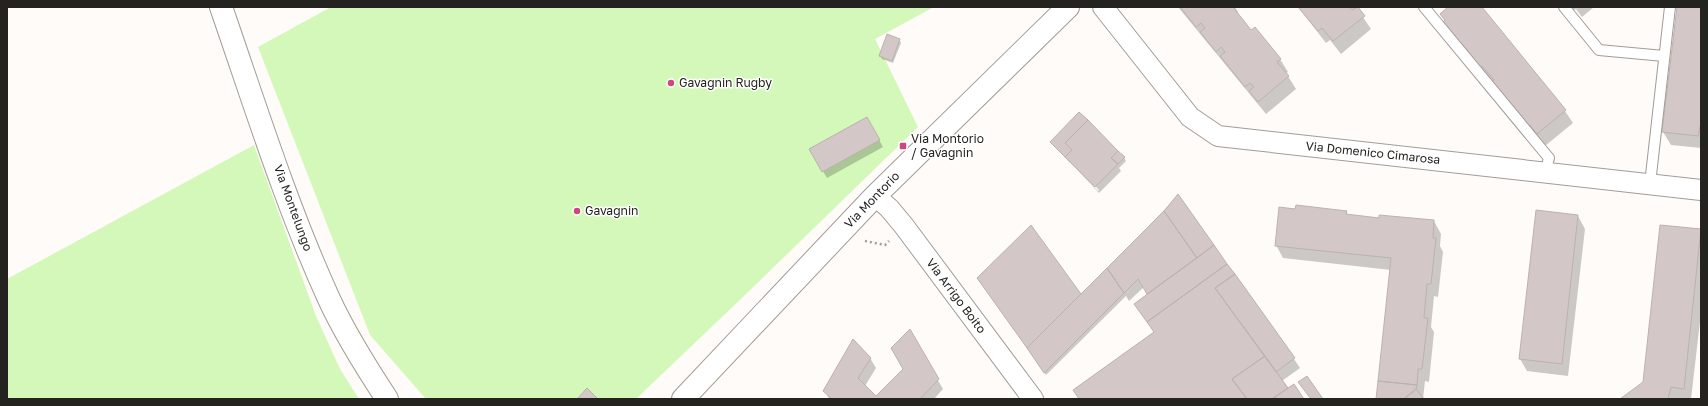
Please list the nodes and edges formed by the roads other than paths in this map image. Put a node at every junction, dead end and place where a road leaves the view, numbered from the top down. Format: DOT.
graph roads {
  1 [pos="221,7"];
  2 [pos="1068,7"];
  3 [pos="1103,7"];
  4 [pos="1424,7"];
  5 [pos="1564,7"];
  6 [pos="1670,7"];
  7 [pos="1664,56"];
  8 [pos="1545,172"];
  9 [pos="1650,184"];
  10 [pos="1701,190"];
  11 [pos="875,196"];
  12 [pos="386,399"];
  13 [pos="683,399"];
  14 [pos="1033,399"];
  1 -- 12 [label="street, Via Montelungo"];
  2 -- 11 [label="street, Via Montorio"];
  3 -- 8 [label="street, Via Domenico Cimarosa"];
  4 -- 8 [label="lane"];
  5 -- 7 [label="lane"];
  6 -- 7 [label="lane"];
  7 -- 9 [label="lane"];
  8 -- 9 [label="street, Via Domenico Cimarosa"];
  9 -- 10 [label="street, Via Domenico Cimarosa"];
  11 -- 13 [label="street, Via Montorio"];
  11 -- 14 [label="street, Via Arrigo Boito"];
}
